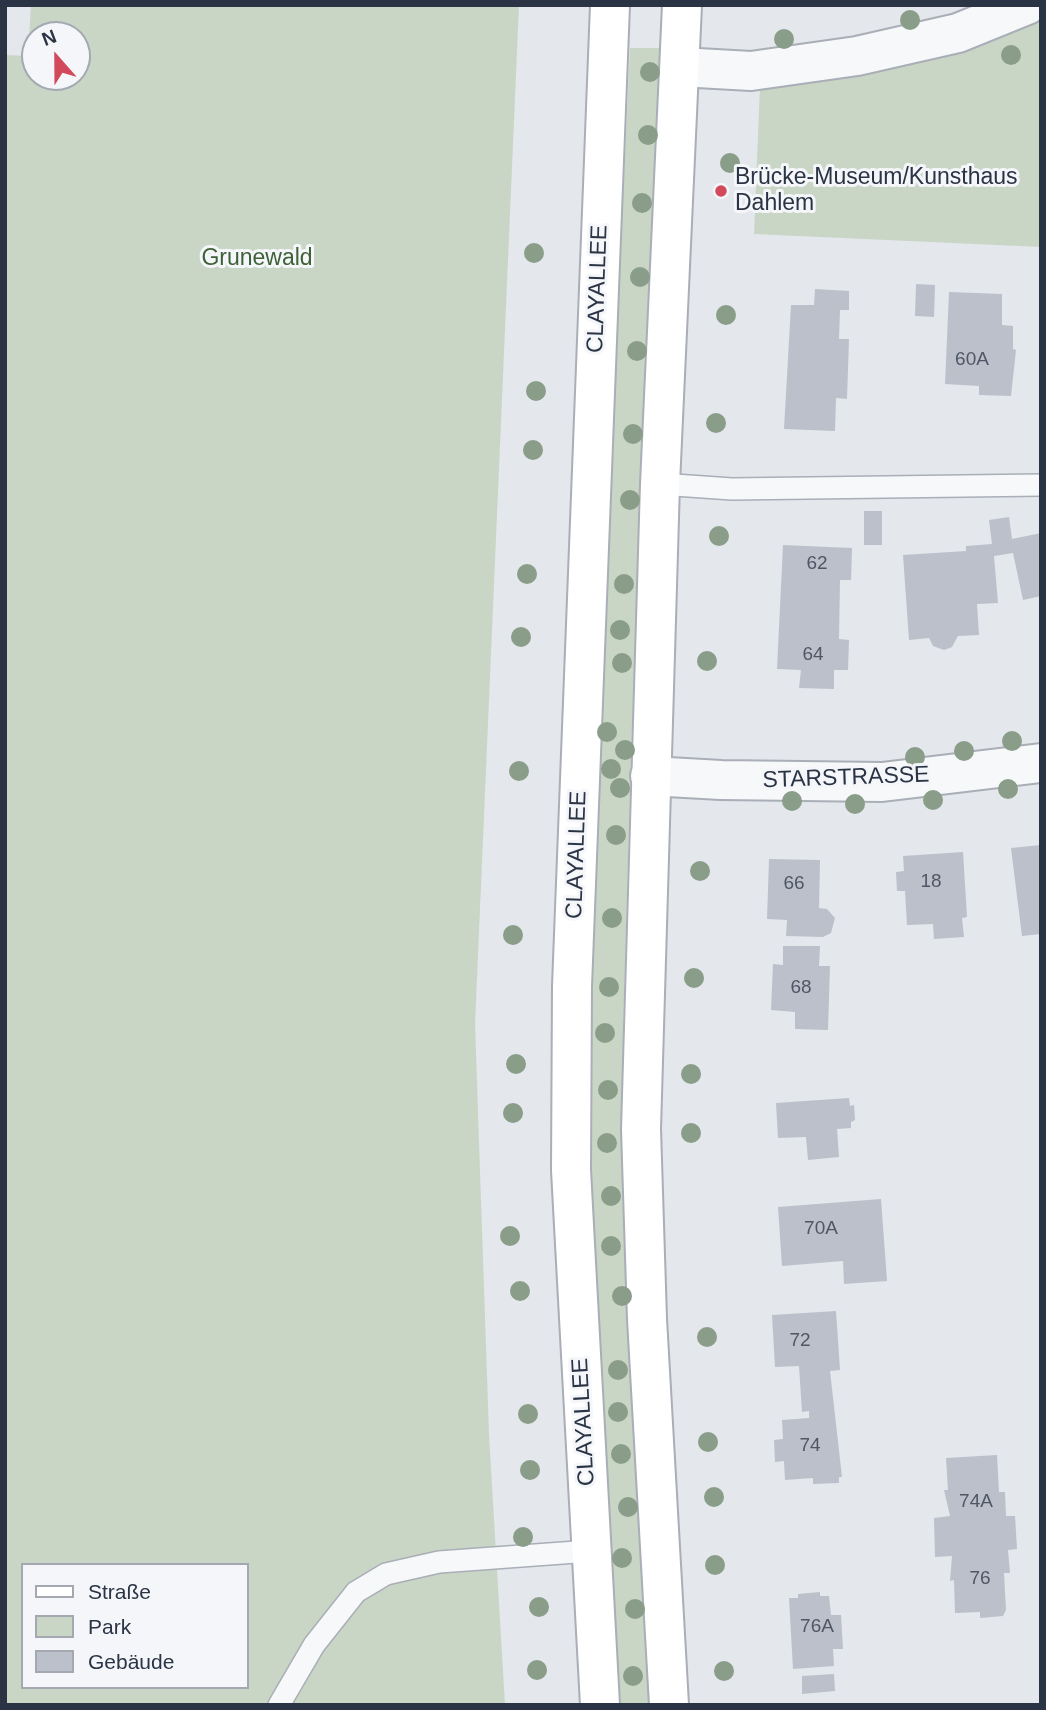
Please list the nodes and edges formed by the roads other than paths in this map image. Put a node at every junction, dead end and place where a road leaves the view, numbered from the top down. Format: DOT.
graph roads {
  1 [pos="610,5"];
  2 [pos="682,5"];
  3 [pos="1027,5"];
  4 [pos="680,67"];
  5 [pos="660,484"];
  6 [pos="1041,485"];
  7 [pos="1041,763"];
  8 [pos="650,776"];
  9 [pos="590,1551"];
  10 [pos="279,1705"];
  11 [pos="600,1705"];
  12 [pos="669,1705"];
  1 -- 9 [label="main road, CLAYALLEE"];
  2 -- 4 [label="main road"];
  3 -- 4 [label="street"];
  4 -- 5 [label="main road"];
  5 -- 6 [label="lane"];
  5 -- 8 [label="main road"];
  7 -- 8 [label="street, STARSTRASSE"];
  8 -- 12 [label="main road"];
  9 -- 10 [label="lane"];
  9 -- 11 [label="main road, CLAYALLEE"];
}
